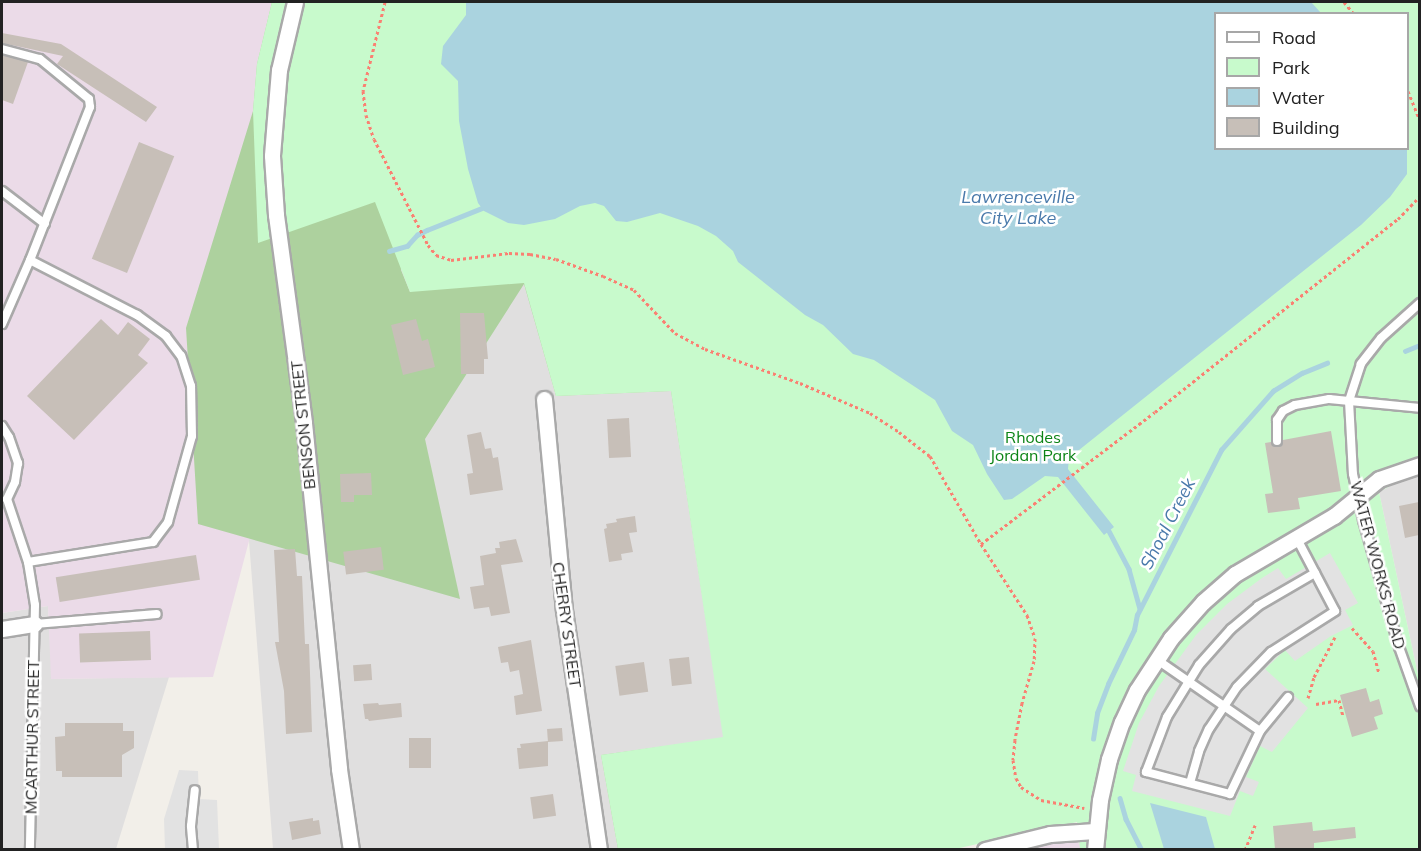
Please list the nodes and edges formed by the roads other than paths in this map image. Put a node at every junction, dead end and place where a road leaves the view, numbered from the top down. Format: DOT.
graph roads {
  1 [pos="295,2"];
  2 [pos="2,49"];
  3 [pos="2,192"];
  4 [pos="45,224"];
  5 [pos="30,260"];
  6 [pos="1419,303"];
  7 [pos="2,324"];
  8 [pos="544,399"];
  9 [pos="1349,400"];
  10 [pos="1419,408"];
  11 [pos="2,426"];
  12 [pos="1277,441"];
  13 [pos="1419,465"];
  14 [pos="1358,495"];
  15 [pos="7,498"];
  16 [pos="2,508"];
  17 [pos="1296,537"];
  18 [pos="28,562"];
  19 [pos="1315,573"];
  20 [pos="157,614"];
  21 [pos="35,624"];
  22 [pos="2,629"];
  23 [pos="1156,659"];
  24 [pos="1186,681"];
  25 [pos="1288,697"];
  26 [pos="1223,706"];
  27 [pos="1419,706"];
  28 [pos="1260,731"];
  29 [pos="1190,783"];
  30 [pos="195,790"];
  31 [pos="1095,831"];
  32 [pos="30,849"];
  33 [pos="193,849"];
  34 [pos="351,849"];
  35 [pos="599,849"];
  36 [pos="985,849"];
  37 [pos="1095,849"];
  1 -- 34 [label="street, BENSON STREET"];
  2 -- 4 [label="lane"];
  3 -- 4 [label="lane"];
  4 -- 5 [label="lane"];
  5 -- 7 [label="lane"];
  5 -- 18 [label="lane"];
  6 -- 9 [label="lane, WATER WORKS ROAD"];
  8 -- 35 [label="street, CHERRY STREET"];
  9 -- 10 [label="lane"];
  9 -- 12 [label="lane"];
  9 -- 14 [label="lane, WATER WORKS ROAD"];
  11 -- 15 [label="lane"];
  13 -- 14 [label="street"];
  14 -- 17 [label="street"];
  14 -- 27 [label="lane, WATER WORKS ROAD"];
  15 -- 16 [label="lane"];
  15 -- 18 [label="lane, MCARTHUR STREET"];
  17 -- 19 [label="lane"];
  17 -- 23 [label="street"];
  18 -- 21 [label="lane, MCARTHUR STREET"];
  19 -- 24 [label="lane"];
  19 -- 26 [label="lane"];
  20 -- 21 [label="lane"];
  21 -- 22 [label="street"];
  21 -- 32 [label="lane, MCARTHUR STREET"];
  23 -- 24 [label="lane"];
  23 -- 31 [label="street"];
  24 -- 26 [label="lane"];
  24 -- 29 [label="lane"];
  25 -- 28 [label="lane"];
  26 -- 28 [label="lane"];
  26 -- 29 [label="lane"];
  28 -- 29 [label="lane"];
  30 -- 33 [label="lane"];
  31 -- 36 [label="street"];
  31 -- 37 [label="street"];
}
